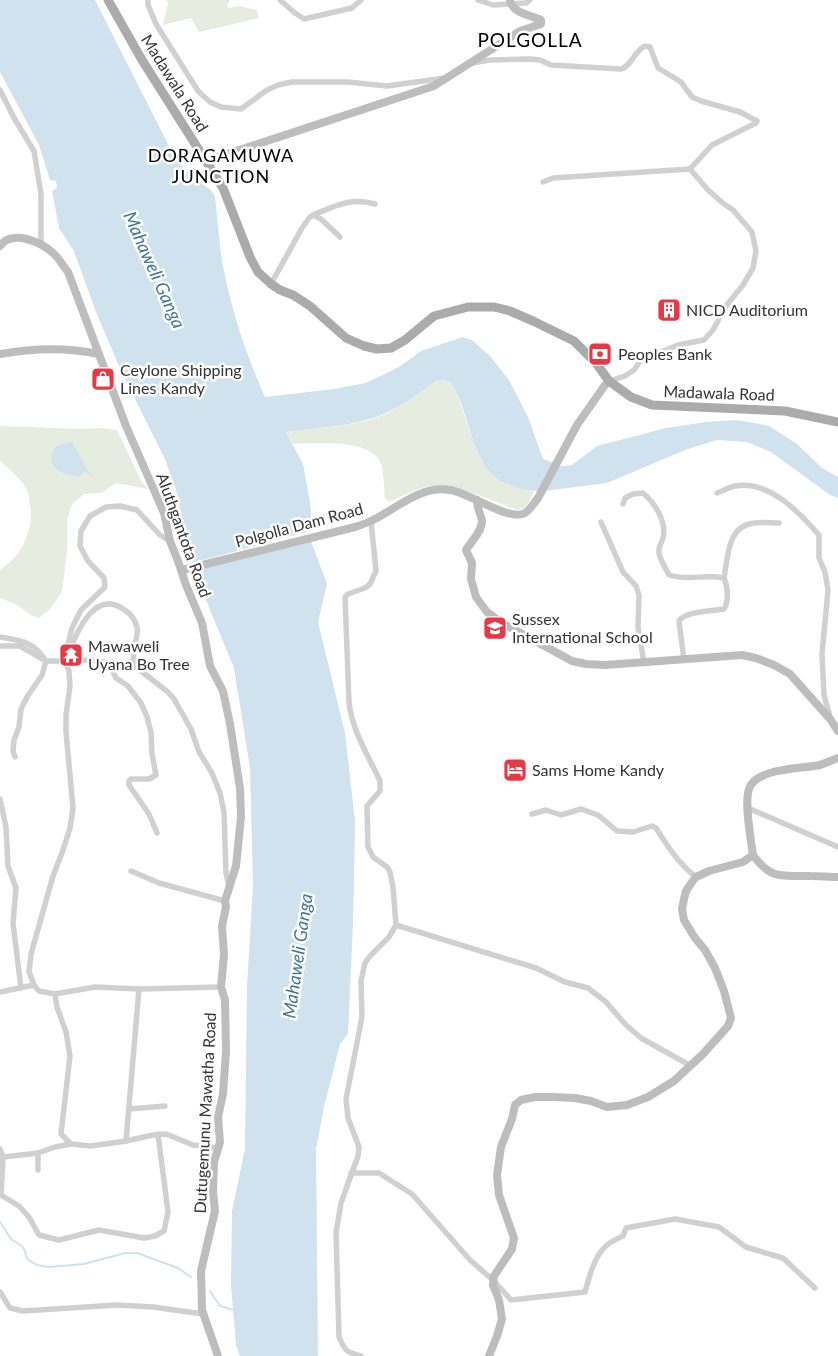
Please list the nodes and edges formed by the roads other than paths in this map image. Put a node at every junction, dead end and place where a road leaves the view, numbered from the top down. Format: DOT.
graph roads {
  1 [pos="108,0"];
  2 [pos="148,0"];
  3 [pos="280,0"];
  4 [pos="361,0"];
  5 [pos="478,0"];
  6 [pos="530,0"];
  7 [pos="510,2"];
  8 [pos="465,65"];
  9 [pos="448,78"];
  10 [pos="0,90"];
  11 [pos="206,161"];
  12 [pos="690,169"];
  13 [pos="543,182"];
  14 [pos="375,204"];
  15 [pos="313,215"];
  16 [pos="340,238"];
  17 [pos="40,244"];
  18 [pos="0,246"];
  19 [pos="271,284"];
  20 [pos="0,354"];
  21 [pos="99,354"];
  22 [pos="609,381"];
  23 [pos="838,422"];
  24 [pos="717,493"];
  25 [pos="477,500"];
  26 [pos="623,504"];
  27 [pos="371,521"];
  28 [pos="601,522"];
  29 [pos="779,523"];
  30 [pos="170,541"];
  31 [pos="182,570"];
  32 [pos="724,578"];
  33 [pos="0,637"];
  34 [pos="0,646"];
  35 [pos="684,660"];
  36 [pos="46,661"];
  37 [pos="66,661"];
  38 [pos="644,663"];
  39 [pos="223,691"];
  40 [pos="830,719"];
  41 [pos="838,731"];
  42 [pos="15,757"];
  43 [pos="838,758"];
  44 [pos="0,799"];
  45 [pos="748,808"];
  46 [pos="532,814"];
  47 [pos="157,833"];
  48 [pos="838,847"];
  49 [pos="753,855"];
  50 [pos="131,871"];
  51 [pos="696,877"];
  52 [pos="838,877"];
  53 [pos="230,890"];
  54 [pos="225,901"];
  55 [pos="396,925"];
  56 [pos="34,985"];
  57 [pos="221,987"];
  58 [pos="21,988"];
  59 [pos="139,989"];
  60 [pos="0,992"];
  61 [pos="55,994"];
  62 [pos="691,1066"];
  63 [pos="164,1106"];
  64 [pos="129,1109"];
  65 [pos="61,1134"];
  66 [pos="158,1134"];
  67 [pos="126,1141"];
  68 [pos="71,1144"];
  69 [pos="55,1147"];
  70 [pos="218,1148"];
  71 [pos="0,1149"];
  72 [pos="38,1153"];
  73 [pos="3,1157"];
  74 [pos="38,1170"];
  75 [pos="351,1173"];
  76 [pos="494,1282"];
  77 [pos="815,1288"];
  78 [pos="0,1292"];
  79 [pos="203,1314"];
  80 [pos="218,1356"];
  81 [pos="361,1356"];
  82 [pos="489,1356"];
  1 -- 11 [label="main road, Madawala Road"];
  2 -- 9 [label="street"];
  3 -- 4 [label="street"];
  5 -- 7 [label="street"];
  6 -- 7 [label="street"];
  7 -- 8 [label="street"];
  8 -- 9 [label="street"];
  8 -- 12 [label="street"];
  9 -- 11 [label="street"];
  10 -- 17 [label="street"];
  11 -- 19 [label="main road, Madawala Road"];
  12 -- 13 [label="street"];
  12 -- 22 [label="street"];
  14 -- 15 [label="street"];
  15 -- 16 [label="street"];
  15 -- 19 [label="street"];
  17 -- 18 [label="street, Aluthgantota Road"];
  17 -- 21 [label="street, Aluthgantota Road"];
  19 -- 22 [label="main road, Madawala Road"];
  20 -- 21 [label="street"];
  21 -- 30 [label="street, Aluthgantota Road"];
  22 -- 23 [label="main road, Madawala Road"];
  22 -- 25 [label="street, Polgolla Dam Road"];
  24 -- 40 [label="street"];
  25 -- 27 [label="street, Polgolla Dam Road"];
  25 -- 38 [label="street"];
  26 -- 32 [label="street"];
  27 -- 31 [label="street, Polgolla Dam Road"];
  27 -- 55 [label="street"];
  28 -- 38 [label="street"];
  29 -- 32 [label="street"];
  30 -- 31 [label="street, Aluthgantota Road"];
  30 -- 37 [label="street"];
  31 -- 39 [label="street, Aluthgantota Road"];
  32 -- 35 [label="street"];
  33 -- 36 [label="street"];
  34 -- 36 [label="street"];
  35 -- 38 [label="street"];
  35 -- 40 [label="street"];
  36 -- 37 [label="street"];
  36 -- 42 [label="street"];
  37 -- 47 [label="street"];
  37 -- 53 [label="street"];
  37 -- 56 [label="street"];
  39 -- 53 [label="street, Dutugemunu Mawatha Road"];
  40 -- 41 [label="street"];
  43 -- 45 [label="street"];
  44 -- 58 [label="street"];
  45 -- 48 [label="street"];
  45 -- 49 [label="street"];
  46 -- 51 [label="street"];
  49 -- 51 [label="street"];
  49 -- 52 [label="street"];
  50 -- 54 [label="street"];
  51 -- 62 [label="street"];
  53 -- 54 [label="street, Dutugemunu Mawatha Road"];
  54 -- 57 [label="street, Dutugemunu Mawatha Road"];
  55 -- 62 [label="street"];
  55 -- 75 [label="street"];
  56 -- 58 [label="street"];
  56 -- 61 [label="street"];
  57 -- 59 [label="street"];
  57 -- 70 [label="street, Dutugemunu Mawatha Road"];
  58 -- 60 [label="street"];
  59 -- 61 [label="street"];
  59 -- 64 [label="street"];
  61 -- 65 [label="street"];
  62 -- 76 [label="street"];
  63 -- 64 [label="street"];
  64 -- 67 [label="street"];
  65 -- 68 [label="street"];
  65 -- 69 [label="street"];
  66 -- 67 [label="street"];
  66 -- 70 [label="street"];
  66 -- 73 [label="street"];
  67 -- 68 [label="street"];
  68 -- 69 [label="street"];
  69 -- 72 [label="street"];
  70 -- 79 [label="street, Dutugemunu Mawatha Road"];
  71 -- 73 [label="street"];
  72 -- 73 [label="street"];
  72 -- 74 [label="street"];
  75 -- 76 [label="street"];
  75 -- 81 [label="street"];
  76 -- 77 [label="street"];
  76 -- 82 [label="street"];
  78 -- 79 [label="street"];
  79 -- 80 [label="street, Dutugemunu Mawatha Road"];
}
